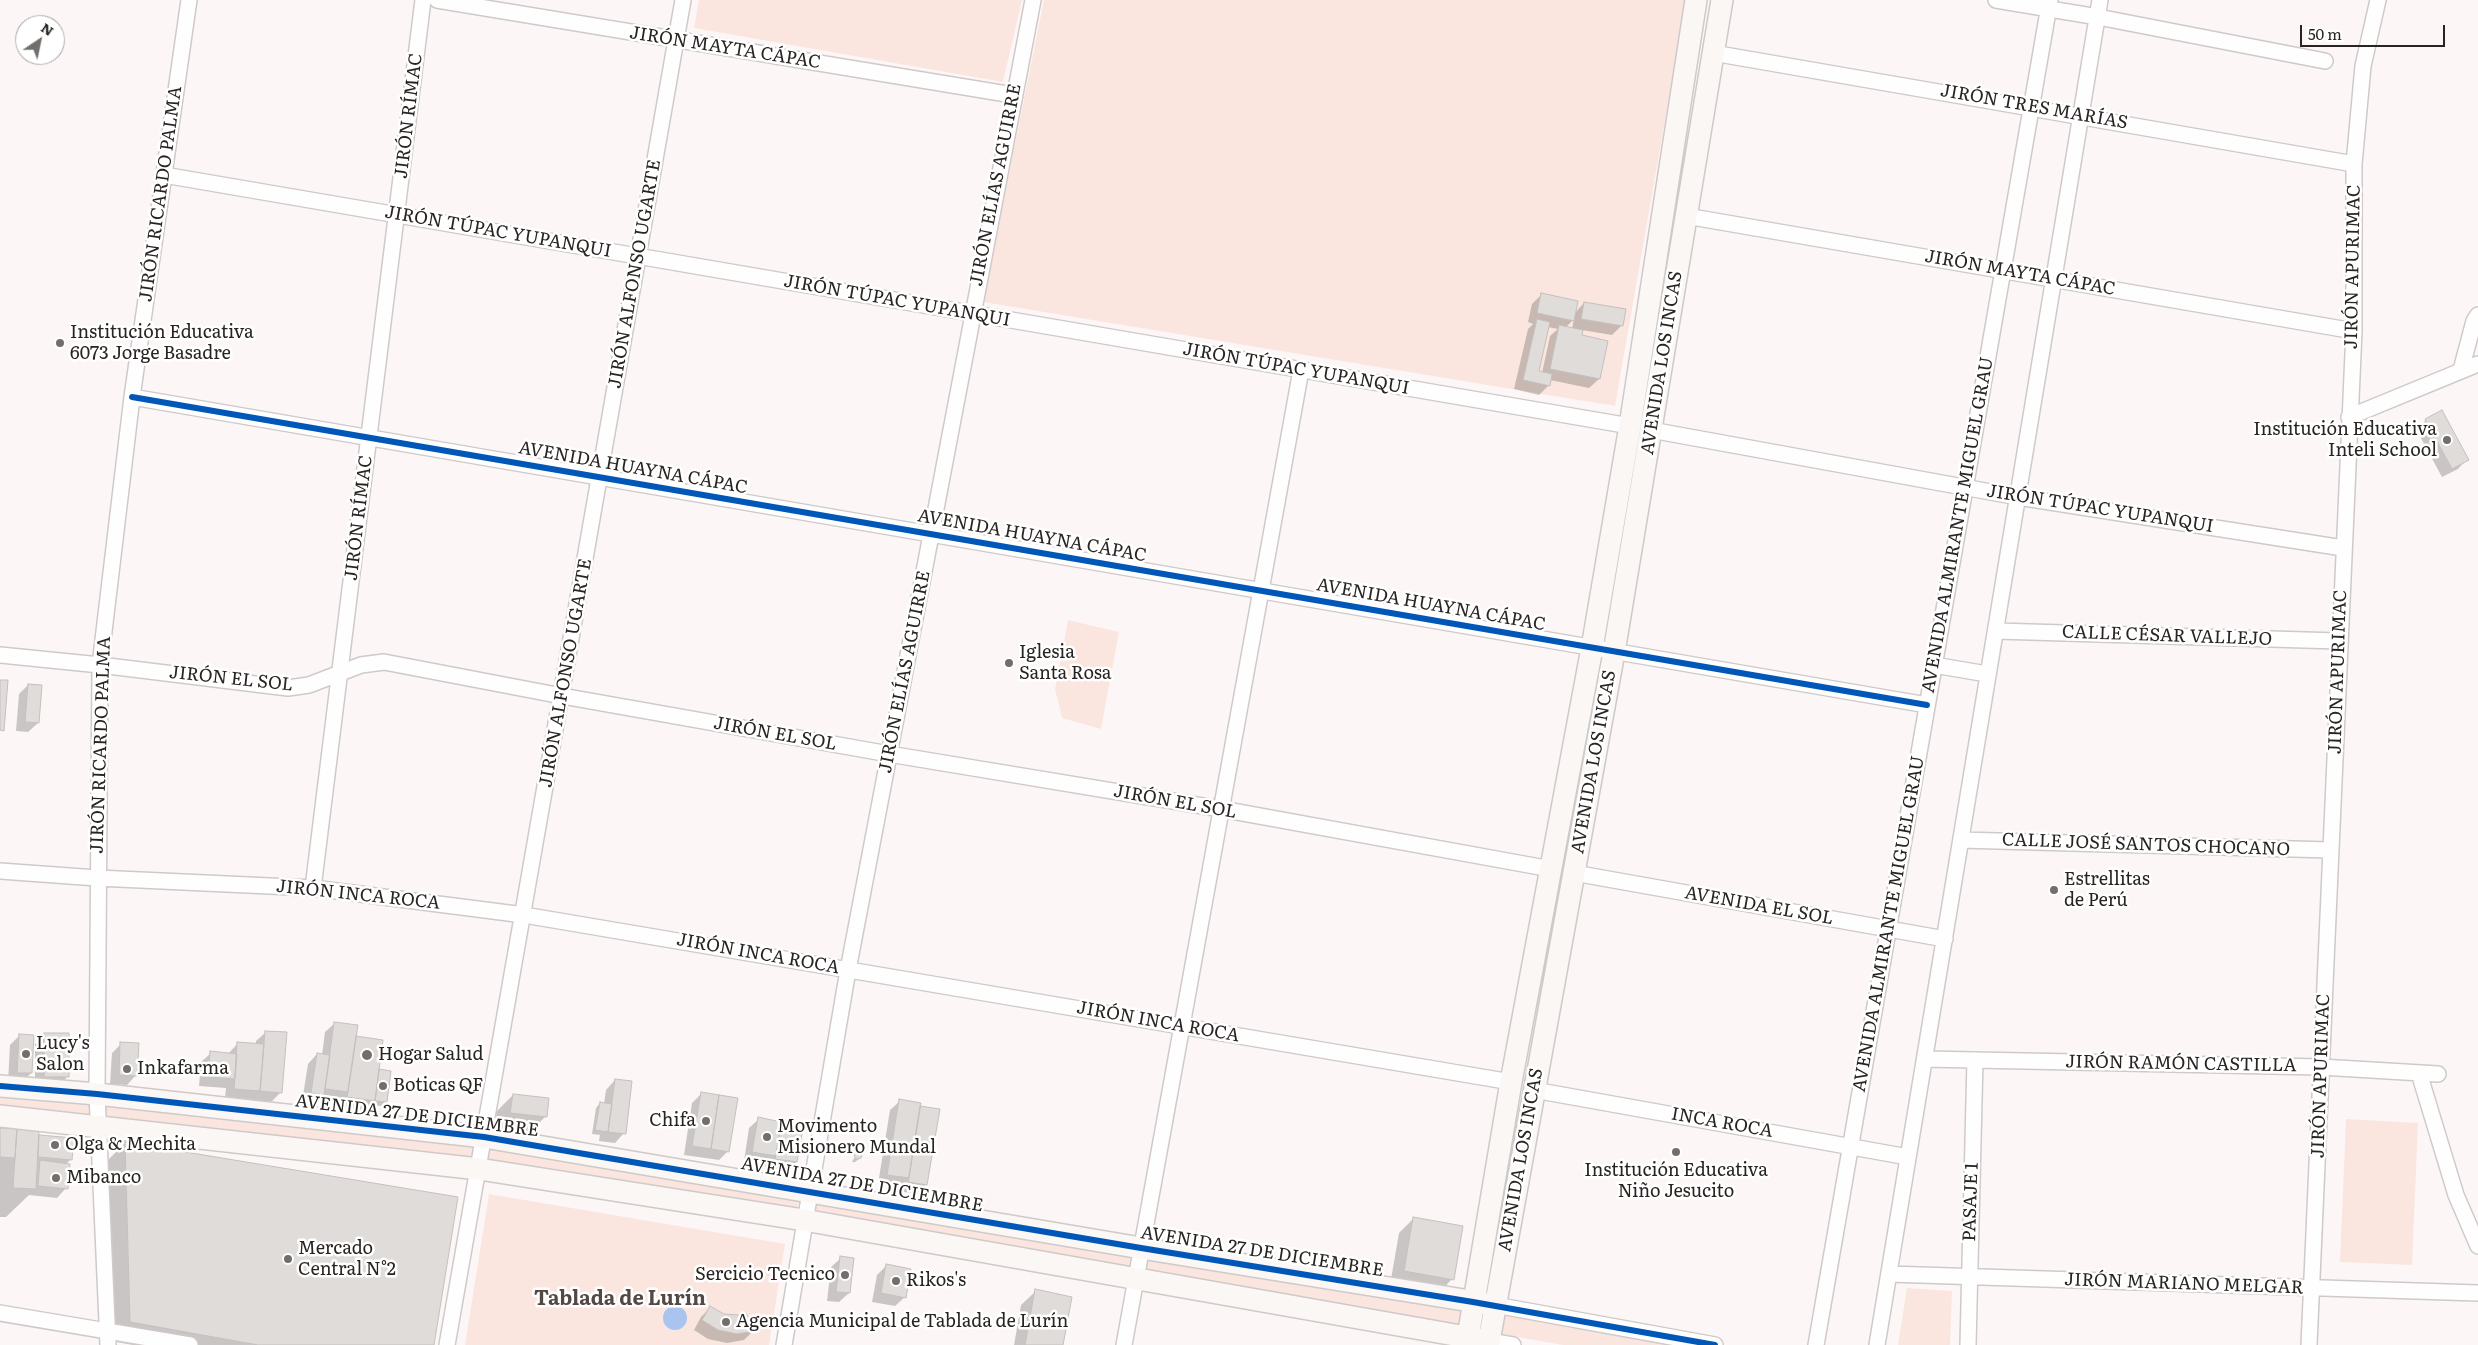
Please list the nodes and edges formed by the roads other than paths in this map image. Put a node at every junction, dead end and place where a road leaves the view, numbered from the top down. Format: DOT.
graph roads {
  1 [pos="189,0"];
  2 [pos="423,0"];
  3 [pos="438,0"];
  4 [pos="683,0"];
  5 [pos="1033,0"];
  6 [pos="1696,0"];
  7 [pos="1722,0"];
  8 [pos="1996,0"];
  9 [pos="2100,0"];
  10 [pos="2378,0"];
  11 [pos="2049,4"];
  12 [pos="2098,17"];
  13 [pos="676,40"];
  14 [pos="1713,53"];
  15 [pos="2325,61"];
  16 [pos="1013,95"];
  17 [pos="2031,107"];
  18 [pos="2081,115"];
  19 [pos="2354,164"];
  20 [pos="164,175"];
  21 [pos="396,215"];
  22 [pos="1686,216"];
  23 [pos="638,256"];
  24 [pos="2003,270"];
  25 [pos="2054,279"];
  26 [pos="972,314"];
  27 [pos="2478,314"];
  28 [pos="2354,331"];
  29 [pos="2478,364"];
  30 [pos="1301,370"];
  31 [pos="2461,370"];
  32 [pos="132,397"];
  33 [pos="2349,417"];
  34 [pos="1630,426"];
  35 [pos="1651,430"];
  36 [pos="369,438"];
  37 [pos="600,477"];
  38 [pos="1965,486"];
  39 [pos="2018,497"];
  40 [pos="931,534"];
  41 [pos="2343,548"];
  42 [pos="1260,591"];
  43 [pos="1996,631"];
  44 [pos="2339,641"];
  45 [pos="1592,648"];
  46 [pos="1614,652"];
  47 [pos="0,655"];
  48 [pos="100,665"];
  49 [pos="1934,665"];
  50 [pos="340,674"];
  51 [pos="1987,674"];
  52 [pos="562,696"];
  53 [pos="1927,705"];
  54 [pos="888,754"];
  55 [pos="1221,810"];
  56 [pos="1961,840"];
  57 [pos="2330,850"];
  58 [pos="1551,869"];
  59 [pos="0,871"];
  60 [pos="1574,873"];
  61 [pos="97,878"];
  62 [pos="313,888"];
  63 [pos="524,915"];
  64 [pos="1888,929"];
  65 [pos="1945,939"];
  66 [pos="848,970"];
  67 [pos="1181,1026"];
  68 [pos="1925,1058"];
  69 [pos="1975,1060"];
  70 [pos="2321,1067"];
  71 [pos="2419,1072"];
  72 [pos="2438,1074"];
  73 [pos="1511,1082"];
  74 [pos="0,1086"];
  75 [pos="1534,1090"];
  76 [pos="97,1094"];
  77 [pos="0,1116"];
  78 [pos="99,1126"];
  79 [pos="484,1137"];
  80 [pos="1850,1146"];
  81 [pos="1908,1158"];
  82 [pos="479,1169"];
  83 [pos="809,1191"];
  84 [pos="804,1220"];
  85 [pos="2478,1221"];
  86 [pos="2476,1242"];
  87 [pos="1141,1248"];
  88 [pos="1889,1274"];
  89 [pos="1136,1277"];
  90 [pos="1968,1277"];
  91 [pos="2312,1288"];
  92 [pos="2478,1293"];
  93 [pos="1473,1302"];
  94 [pos="1495,1305"];
  95 [pos="0,1313"];
  96 [pos="109,1338"];
  97 [pos="1478,1342"];
  98 [pos="190,1345"];
  99 [pos="447,1345"];
  100 [pos="784,1345"];
  101 [pos="1124,1345"];
  102 [pos="1513,1345"];
  103 [pos="1716,1345"];
  104 [pos="1816,1345"];
  105 [pos="1877,1345"];
  106 [pos="1968,1345"];
  107 [pos="2309,1345"];
  1 -- 20 [label="street, JIRÓN RICARDO PALMA"];
  2 -- 21 [label="street, JIRÓN RÍMAC"];
  3 -- 13 [label="street, JIRÓN MAYTA CÁPAC"];
  4 -- 13 [label="street, JIRÓN ALFONSO UGARTE"];
  5 -- 16 [label="street, JIRÓN ELÍAS AGUIRRE"];
  6 -- 34 [label="street, AVENIDA LOS INCAS"];
  7 -- 14 [label="street, AVENIDA LOS INCAS"];
  8 -- 11 [label="street"];
  9 -- 12 [label="street"];
  10 -- 19 [label="street, JIRÓN APURIMAC"];
  11 -- 12 [label="street"];
  11 -- 17 [label="street, AVENIDA ALMIRANTE MIGUEL GRAU"];
  12 -- 15 [label="street"];
  12 -- 18 [label="street"];
  13 -- 16 [label="street, JIRÓN MAYTA CÁPAC"];
  13 -- 23 [label="street, JIRÓN ALFONSO UGARTE"];
  14 -- 17 [label="street, JIRÓN TRES MARÍAS"];
  14 -- 22 [label="street, AVENIDA LOS INCAS"];
  16 -- 26 [label="street, JIRÓN ELÍAS AGUIRRE"];
  17 -- 18 [label="street, JIRÓN TRES MARÍAS"];
  17 -- 24 [label="street, AVENIDA ALMIRANTE MIGUEL GRAU"];
  18 -- 19 [label="street, JIRÓN TRES MARÍAS"];
  18 -- 25 [label="street"];
  19 -- 28 [label="street, JIRÓN APURIMAC"];
  20 -- 21 [label="street, JIRÓN TÚPAC YUPANQUI"];
  20 -- 32 [label="street, JIRÓN RICARDO PALMA"];
  21 -- 23 [label="street, JIRÓN TÚPAC YUPANQUI"];
  21 -- 36 [label="street, JIRÓN RÍMAC"];
  22 -- 24 [label="street, JIRÓN MAYTA CÁPAC"];
  22 -- 35 [label="street, AVENIDA LOS INCAS"];
  23 -- 26 [label="street, JIRÓN TÚPAC YUPANQUI"];
  23 -- 37 [label="street, JIRÓN ALFONSO UGARTE"];
  24 -- 25 [label="street, JIRÓN MAYTA CÁPAC"];
  24 -- 38 [label="street, AVENIDA ALMIRANTE MIGUEL GRAU"];
  25 -- 28 [label="street, JIRÓN MAYTA CÁPAC"];
  25 -- 39 [label="street"];
  26 -- 30 [label="street, JIRÓN TÚPAC YUPANQUI"];
  26 -- 40 [label="street, JIRÓN ELÍAS AGUIRRE"];
  27 -- 31 [label="street"];
  28 -- 33 [label="street, JIRÓN APURIMAC"];
  29 -- 31 [label="street"];
  30 -- 34 [label="street, JIRÓN TÚPAC YUPANQUI"];
  30 -- 42 [label="street"];
  31 -- 33 [label="street"];
  32 -- 36 [label="street, AVENIDA HUAYNA CÁPAC"];
  32 -- 48 [label="street, JIRÓN RICARDO PALMA"];
  33 -- 41 [label="street, JIRÓN APURIMAC"];
  34 -- 45 [label="street, AVENIDA LOS INCAS"];
  35 -- 38 [label="street, JIRÓN TÚPAC YUPANQUI"];
  35 -- 46 [label="street, AVENIDA LOS INCAS"];
  36 -- 37 [label="street, AVENIDA HUAYNA CÁPAC"];
  36 -- 50 [label="street, JIRÓN RÍMAC"];
  37 -- 40 [label="street, AVENIDA HUAYNA CÁPAC"];
  37 -- 52 [label="street, JIRÓN ALFONSO UGARTE"];
  38 -- 39 [label="street, JIRÓN TÚPAC YUPANQUI"];
  38 -- 49 [label="street, AVENIDA ALMIRANTE MIGUEL GRAU"];
  39 -- 41 [label="street, JIRÓN TÚPAC YUPANQUI"];
  39 -- 43 [label="street"];
  40 -- 42 [label="street, AVENIDA HUAYNA CÁPAC"];
  40 -- 54 [label="street, JIRÓN ELÍAS AGUIRRE"];
  41 -- 44 [label="street, JIRÓN APURIMAC"];
  42 -- 45 [label="street, AVENIDA HUAYNA CÁPAC"];
  42 -- 55 [label="street"];
  43 -- 44 [label="street, CALLE CÉSAR VALLEJO"];
  43 -- 51 [label="street"];
  44 -- 57 [label="street, JIRÓN APURIMAC"];
  45 -- 46 [label="street, AVENIDA HUAYNA CÁPAC"];
  45 -- 58 [label="street, AVENIDA LOS INCAS"];
  46 -- 53 [label="street, AVENIDA HUAYNA CÁPAC"];
  46 -- 60 [label="street, AVENIDA LOS INCAS"];
  47 -- 48 [label="street, JIRÓN EL SOL"];
  48 -- 50 [label="street, JIRÓN EL SOL"];
  48 -- 61 [label="street, JIRÓN RICARDO PALMA"];
  49 -- 51 [label="street"];
  49 -- 53 [label="street, AVENIDA ALMIRANTE MIGUEL GRAU"];
  50 -- 52 [label="street, JIRÓN EL SOL"];
  50 -- 62 [label="street, JIRÓN RÍMAC"];
  51 -- 56 [label="street"];
  52 -- 54 [label="street, JIRÓN EL SOL"];
  52 -- 63 [label="street, JIRÓN ALFONSO UGARTE"];
  53 -- 64 [label="street, AVENIDA ALMIRANTE MIGUEL GRAU"];
  54 -- 55 [label="street, JIRÓN EL SOL"];
  54 -- 66 [label="street, JIRÓN ELÍAS AGUIRRE"];
  55 -- 58 [label="street, JIRÓN EL SOL"];
  55 -- 67 [label="street"];
  56 -- 57 [label="street, CALLE JOSÉ SANTOS CHOCANO"];
  56 -- 65 [label="street"];
  57 -- 70 [label="street, JIRÓN APURIMAC"];
  58 -- 73 [label="street, AVENIDA LOS INCAS"];
  59 -- 61 [label="street, JIRÓN INCA ROCA"];
  60 -- 64 [label="street, AVENIDA EL SOL"];
  60 -- 75 [label="street, AVENIDA LOS INCAS"];
  61 -- 62 [label="street, JIRÓN INCA ROCA"];
  61 -- 76 [label="street, JIRÓN RICARDO PALMA"];
  62 -- 63 [label="street, JIRÓN INCA ROCA"];
  63 -- 66 [label="street, JIRÓN INCA ROCA"];
  63 -- 79 [label="street, JIRÓN ALFONSO UGARTE"];
  64 -- 65 [label="street, AVENIDA EL SOL"];
  64 -- 80 [label="street, AVENIDA ALMIRANTE MIGUEL GRAU"];
  65 -- 68 [label="street"];
  66 -- 67 [label="street, JIRÓN INCA ROCA"];
  66 -- 83 [label="street, JIRÓN ELÍAS AGUIRRE"];
  67 -- 73 [label="street, JIRÓN INCA ROCA"];
  67 -- 87 [label="street"];
  68 -- 69 [label="street, JIRÓN RAMÓN CASTILLA"];
  68 -- 81 [label="street"];
  69 -- 70 [label="street, JIRÓN RAMÓN CASTILLA"];
  69 -- 90 [label="street, PASAJE 1"];
  70 -- 71 [label="street, JIRÓN RAMÓN CASTILLA"];
  70 -- 91 [label="street, JIRÓN APURIMAC"];
  71 -- 72 [label="street, JIRÓN RAMÓN CASTILLA"];
  71 -- 86 [label="street"];
  73 -- 93 [label="street, AVENIDA LOS INCAS"];
  74 -- 76 [label="street, AVENIDA 27 DE DICIEMBRE"];
  75 -- 80 [label="street, INCA ROCA"];
  75 -- 94 [label="street, AVENIDA LOS INCAS"];
  76 -- 78 [label="street, JIRÓN RICARDO PALMA"];
  76 -- 79 [label="street, AVENIDA 27 DE DICIEMBRE"];
  77 -- 78 [label="street"];
  78 -- 82 [label="street"];
  78 -- 96 [label="street, JIRÓN RICARDO PALMA"];
  79 -- 82 [label="street, JIRÓN ALFONSO UGARTE"];
  79 -- 83 [label="street, AVENIDA 27 DE DICIEMBRE"];
  80 -- 81 [label="street, INCA ROCA"];
  80 -- 104 [label="street, AVENIDA ALMIRANTE MIGUEL GRAU"];
  81 -- 88 [label="street"];
  82 -- 84 [label="street"];
  82 -- 99 [label="street, JIRÓN ALFONSO UGARTE"];
  83 -- 84 [label="street, JIRÓN ELÍAS AGUIRRE"];
  83 -- 87 [label="street, AVENIDA 27 DE DICIEMBRE"];
  84 -- 89 [label="street"];
  84 -- 100 [label="street, JIRÓN ELÍAS AGUIRRE"];
  85 -- 86 [label="street"];
  87 -- 89 [label="street"];
  87 -- 93 [label="street, AVENIDA 27 DE DICIEMBRE"];
  88 -- 90 [label="street, JIRÓN MARIANO MELGAR"];
  88 -- 105 [label="street"];
  89 -- 97 [label="street"];
  89 -- 101 [label="street"];
  90 -- 91 [label="street, JIRÓN MARIANO MELGAR"];
  90 -- 106 [label="street, PASAJE 1"];
  91 -- 92 [label="street, JIRÓN MARIANO MELGAR"];
  91 -- 107 [label="street, JIRÓN APURIMAC"];
  93 -- 94 [label="street, AVENIDA 27 DE DICIEMBRE"];
  93 -- 97 [label="street, AVENIDA LOS INCAS"];
  94 -- 97 [label="street, AVENIDA LOS INCAS"];
  94 -- 103 [label="street, AVENIDA 27 DE DICIEMBRE"];
  95 -- 96 [label="street"];
  96 -- 98 [label="street"];
  97 -- 102 [label="street"];
}
